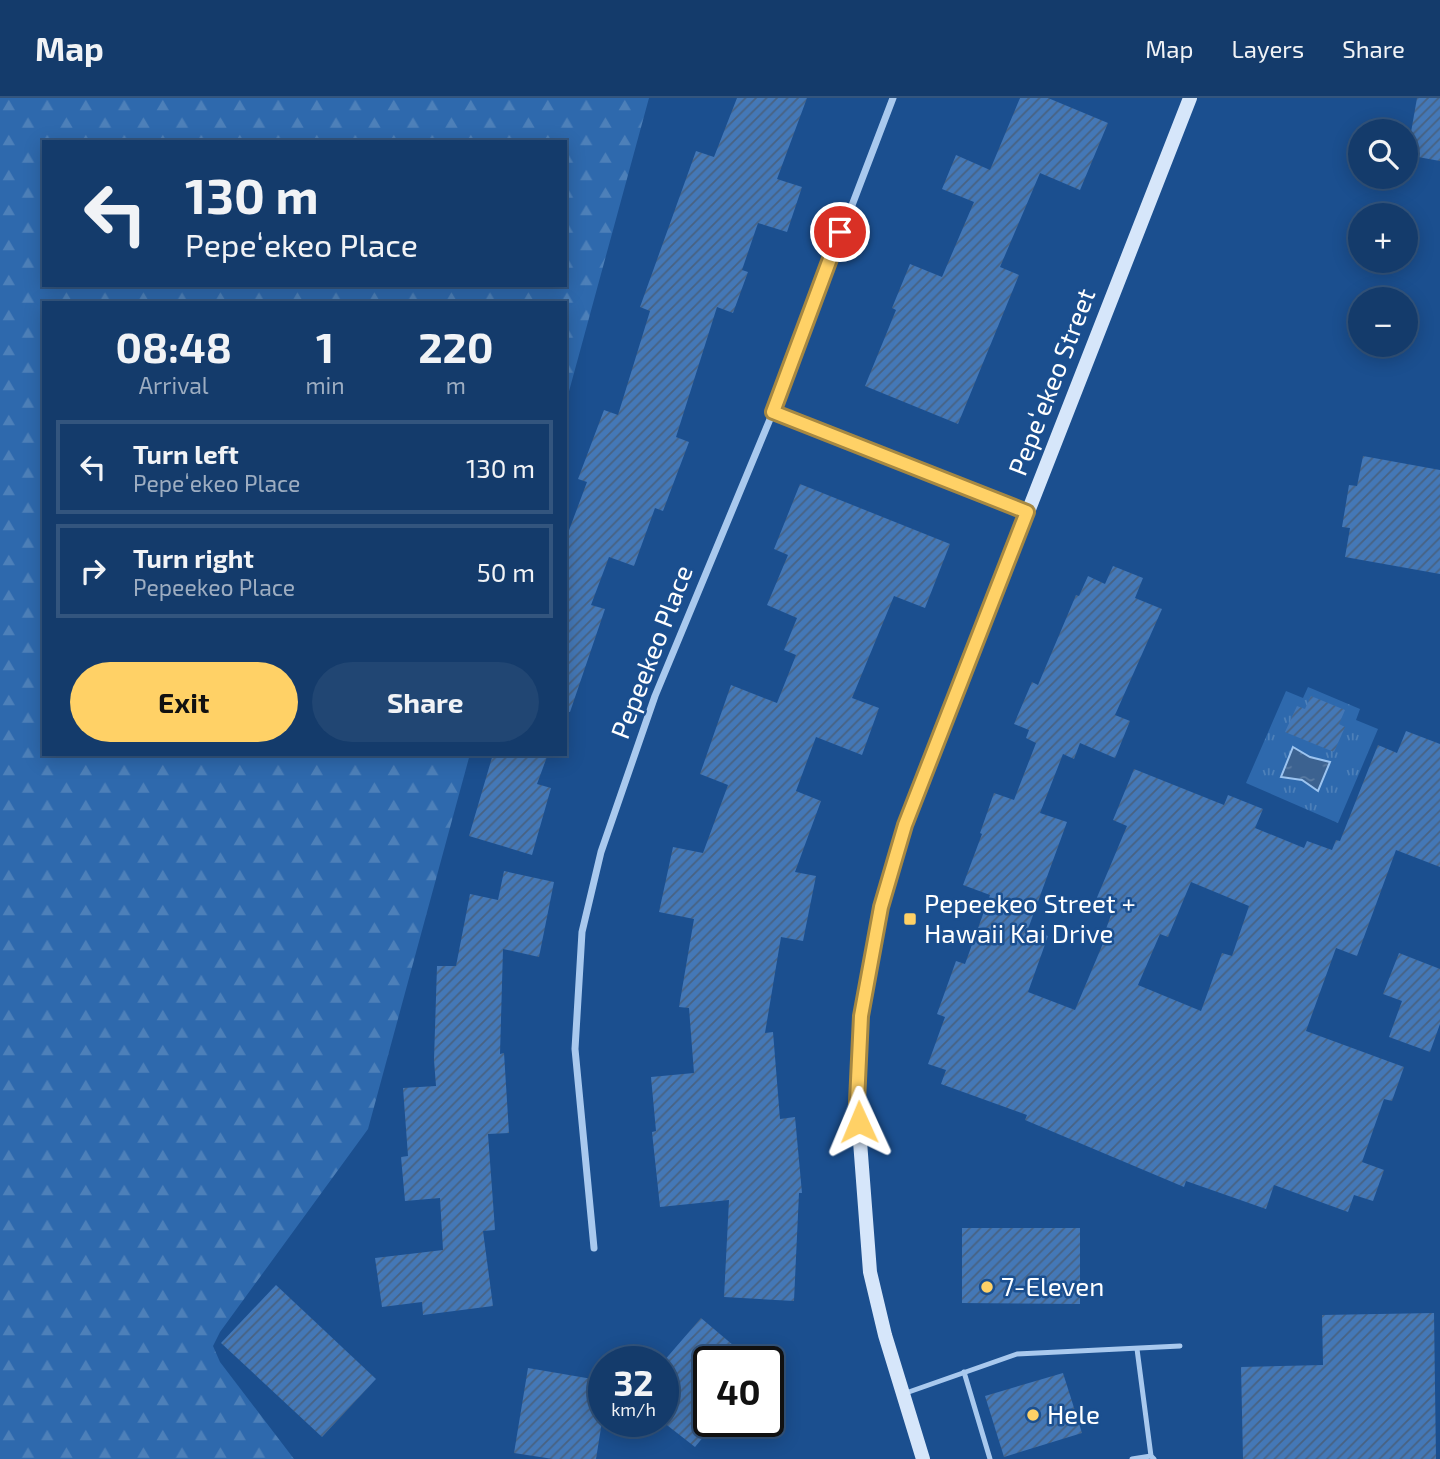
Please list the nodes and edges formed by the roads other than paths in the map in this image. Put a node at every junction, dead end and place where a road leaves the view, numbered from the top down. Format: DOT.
graph roads {
  1 [pos="893,98"];
  2 [pos="1190,98"];
  3 [pos="773,412"];
  4 [pos="1027,512"];
  5 [pos="594,1248"];
  6 [pos="1180,1346"];
  7 [pos="1137,1349"];
  8 [pos="964,1372"];
  9 [pos="903,1394"];
  10 [pos="1152,1458"];
  11 [pos="923,1459"];
  12 [pos="990,1459"];
  13 [pos="1132,1459"];
  1 -- 3 [label="street, Pepeekeo Place"];
  2 -- 4 [label="street, Pepeʻekeo Street"];
  3 -- 4 [label="street"];
  3 -- 5 [label="street, Pepeekeo Place"];
  4 -- 9 [label="street, Pepeʻekeo Street"];
  6 -- 7 [label="lane"];
  7 -- 8 [label="lane"];
  7 -- 10 [label="lane"];
  8 -- 9 [label="lane"];
  8 -- 12 [label="lane"];
  9 -- 11 [label="street, Pepeʻekeo Street"];
  10 -- 13 [label="lane"];
}
